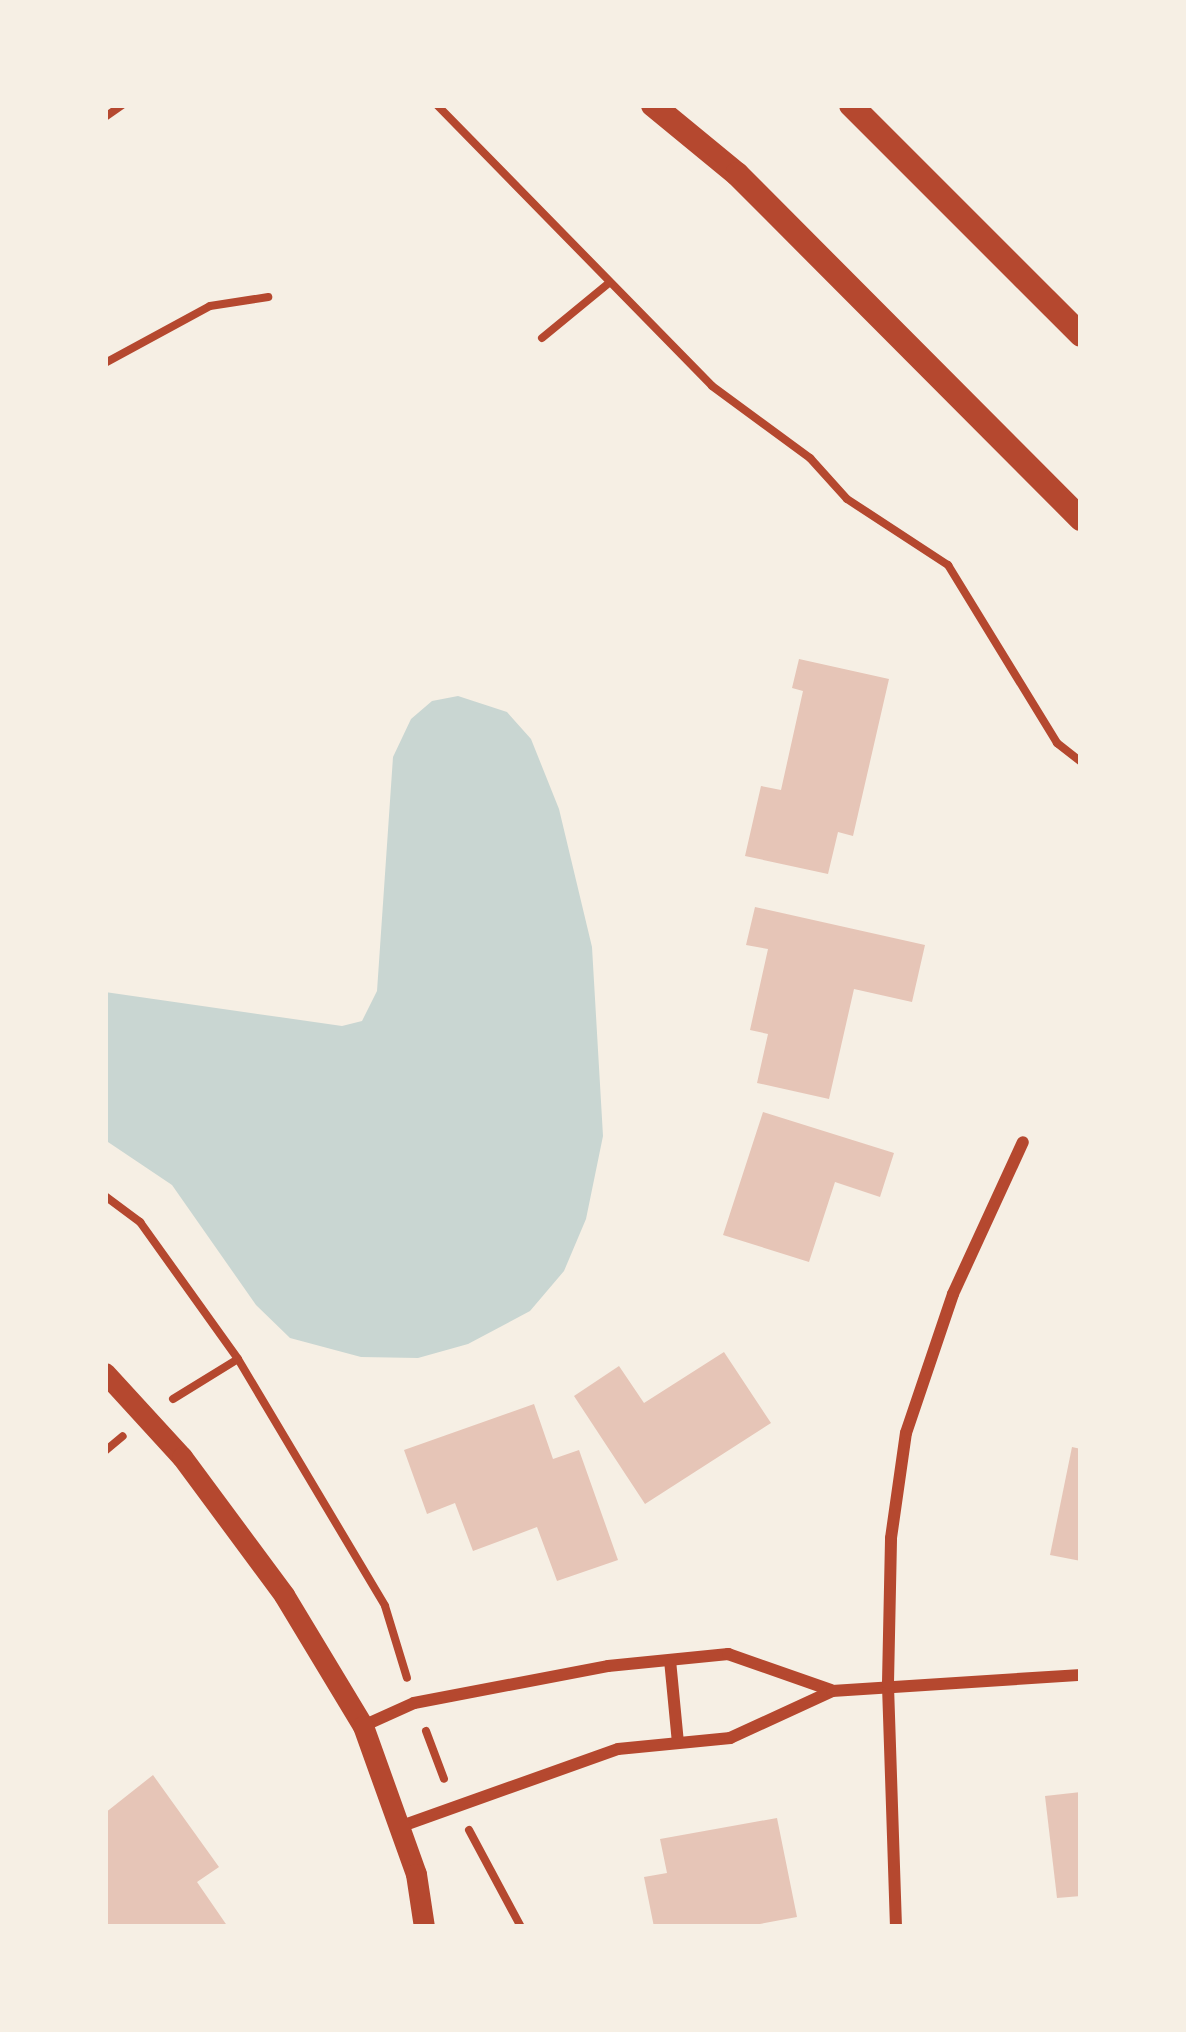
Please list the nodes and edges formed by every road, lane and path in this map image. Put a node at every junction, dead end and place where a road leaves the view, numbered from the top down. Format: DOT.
graph roads {
  1 [pos="122,105"];
  2 [pos="437,105"];
  3 [pos="653,105"];
  4 [pos="851,105"];
  5 [pos="105,118"];
  6 [pos="609,283"];
  7 [pos="268,297"];
  8 [pos="1081,335"];
  9 [pos="542,338"];
  10 [pos="105,363"];
  11 [pos="1081,519"];
  12 [pos="1081,762"];
  13 [pos="1023,1142"];
  14 [pos="105,1196"];
  15 [pos="105,1373"];
  16 [pos="670,1660"];
  17 [pos="1081,1675"];
  18 [pos="888,1683"];
  19 [pos="832,1691"];
  20 [pos="414,1703"];
  21 [pos="363,1726"];
  22 [pos="678,1743"];
  23 [pos="455,1805"];
  24 [pos="399,1827"];
  25 [pos="424,1927"];
  26 [pos="521,1927"];
  27 [pos="896,1927"];
  1 -- 5 [label="path"];
  2 -- 6 [label="path"];
  3 -- 11 [label="main road"];
  4 -- 8 [label="main road"];
  6 -- 9 [label="path"];
  6 -- 12 [label="path"];
  7 -- 10 [label="path"];
  13 -- 18 [label="street"];
  14 -- 20 [label="path"];
  15 -- 21 [label="street"];
  16 -- 19 [label="street"];
  16 -- 20 [label="street"];
  16 -- 22 [label="street"];
  17 -- 18 [label="street"];
  18 -- 19 [label="street"];
  18 -- 27 [label="street"];
  19 -- 22 [label="street"];
  20 -- 21 [label="street"];
  20 -- 23 [label="path"];
  21 -- 24 [label="street"];
  22 -- 23 [label="street"];
  23 -- 24 [label="street"];
  23 -- 26 [label="path"];
  24 -- 25 [label="street"];
}
